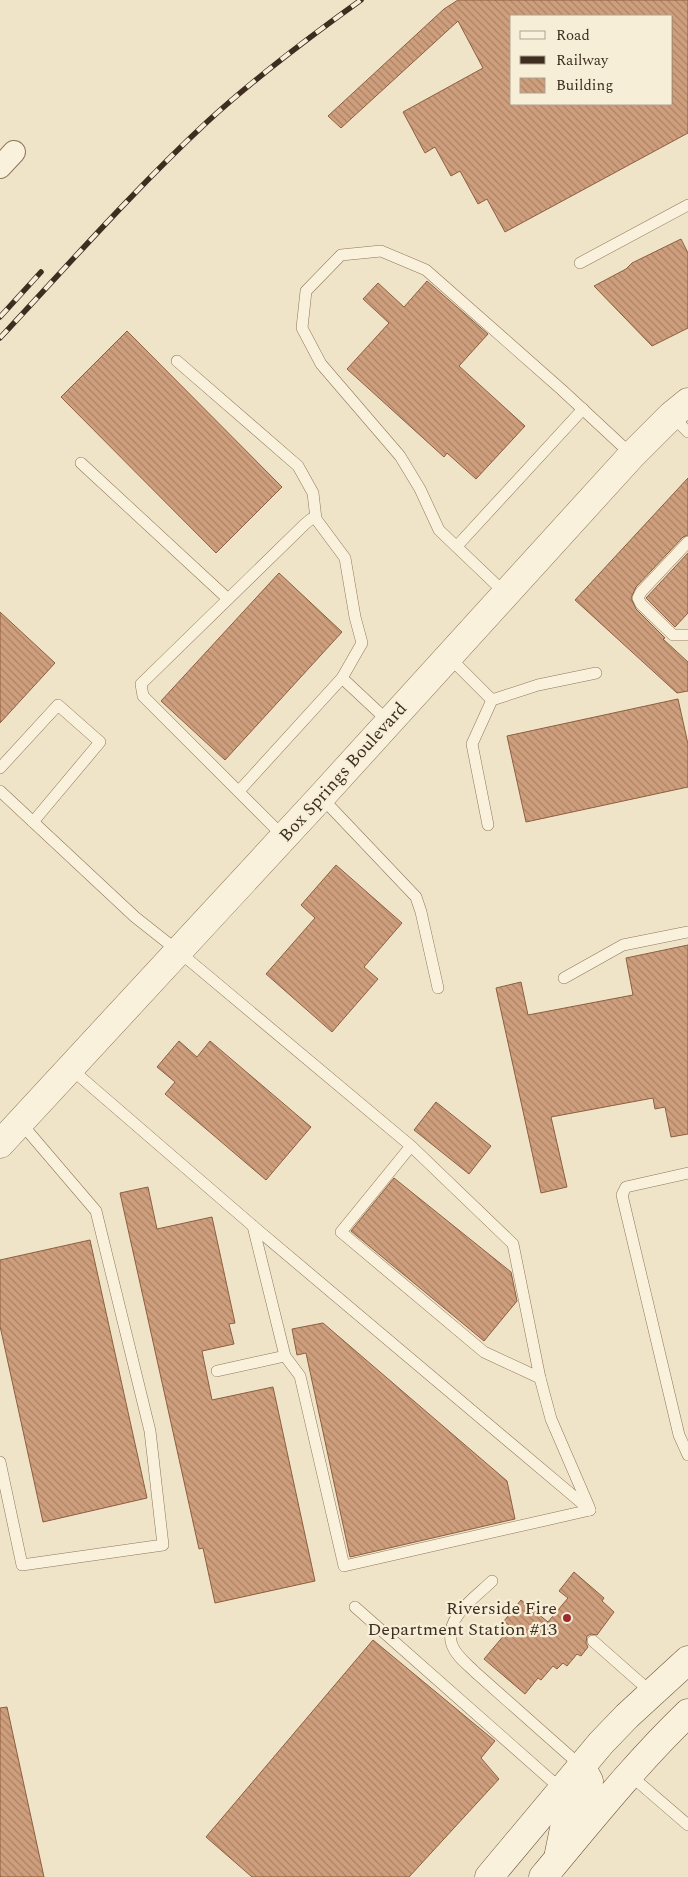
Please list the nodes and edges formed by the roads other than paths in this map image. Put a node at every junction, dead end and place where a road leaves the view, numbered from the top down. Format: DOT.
graph roads {
  1 [pos="688,205"];
  2 [pos="580,263"];
  3 [pos="177,361"];
  4 [pos="583,409"];
  5 [pos="683,416"];
  6 [pos="632,455"];
  7 [pos="81,463"];
  8 [pos="316,519"];
  9 [pos="688,542"];
  10 [pos="457,546"];
  11 [pos="506,594"];
  12 [pos="228,598"];
  13 [pos="688,634"];
  14 [pos="448,656"];
  15 [pos="596,673"];
  16 [pos="342,678"];
  17 [pos="492,700"];
  18 [pos="388,721"];
  19 [pos="0,768"];
  20 [pos="0,791"];
  21 [pos="239,791"];
  22 [pos="321,797"];
  23 [pos="33,822"];
  24 [pos="488,825"];
  25 [pos="284,837"];
  26 [pos="688,932"];
  27 [pos="178,951"];
  28 [pos="564,978"];
  29 [pos="438,988"];
  30 [pos="70,1068"];
  31 [pos="20,1122"];
  32 [pos="0,1144"];
  33 [pos="411,1146"];
  34 [pos="688,1173"];
  35 [pos="253,1226"];
  36 [pos="285,1356"];
  37 [pos="217,1371"];
  38 [pos="540,1378"];
  39 [pos="688,1455"];
  40 [pos="0,1462"];
  41 [pos="590,1510"];
  42 [pos="492,1581"];
  43 [pos="355,1607"];
  44 [pos="593,1641"];
  45 [pos="685,1666"];
  46 [pos="652,1693"];
  47 [pos="688,1713"];
  48 [pos="581,1766"];
  49 [pos="628,1774"];
  50 [pos="561,1790"];
  51 [pos="688,1824"];
  52 [pos="550,1868"];
  53 [pos="489,1877"];
  1 -- 2 [label="lane"];
  3 -- 8 [label="lane"];
  4 -- 6 [label="lane"];
  4 -- 10 [label="lane"];
  4 -- 10 [label="lane"];
  5 -- 6 [label="street, Box Springs Boulevard"];
  6 -- 11 [label="street, Box Springs Boulevard"];
  7 -- 12 [label="lane"];
  8 -- 12 [label="lane"];
  8 -- 16 [label="lane"];
  9 -- 13 [label="lane"];
  10 -- 11 [label="lane"];
  11 -- 14 [label="street, Box Springs Boulevard"];
  12 -- 21 [label="lane"];
  14 -- 17 [label="lane"];
  14 -- 18 [label="street, Box Springs Boulevard"];
  15 -- 17 [label="lane"];
  16 -- 18 [label="lane"];
  16 -- 21 [label="lane"];
  17 -- 24 [label="lane"];
  18 -- 22 [label="street, Box Springs Boulevard"];
  19 -- 23 [label="lane"];
  20 -- 23 [label="lane"];
  21 -- 25 [label="lane"];
  22 -- 25 [label="street, Box Springs Boulevard"];
  22 -- 29 [label="lane"];
  23 -- 27 [label="lane"];
  25 -- 27 [label="street, Box Springs Boulevard"];
  26 -- 28 [label="lane"];
  27 -- 30 [label="street, Box Springs Boulevard"];
  27 -- 33 [label="lane"];
  30 -- 31 [label="street, Box Springs Boulevard"];
  30 -- 35 [label="lane"];
  31 -- 32 [label="street, Box Springs Boulevard"];
  31 -- 40 [label="lane"];
  33 -- 38 [label="lane"];
  33 -- 38 [label="lane"];
  34 -- 39 [label="lane"];
  35 -- 36 [label="lane"];
  35 -- 41 [label="lane"];
  36 -- 37 [label="lane"];
  36 -- 41 [label="lane"];
  38 -- 41 [label="lane"];
  42 -- 48 [label="lane"];
  43 -- 50 [label="lane"];
  44 -- 46 [label="lane"];
  45 -- 46 [label="street"];
  46 -- 48 [label="street"];
  47 -- 49 [label="street"];
  48 -- 50 [label="street"];
  48 -- 52 [label="street"];
  49 -- 51 [label="lane"];
  49 -- 52 [label="street"];
  50 -- 53 [label="street"];
}
